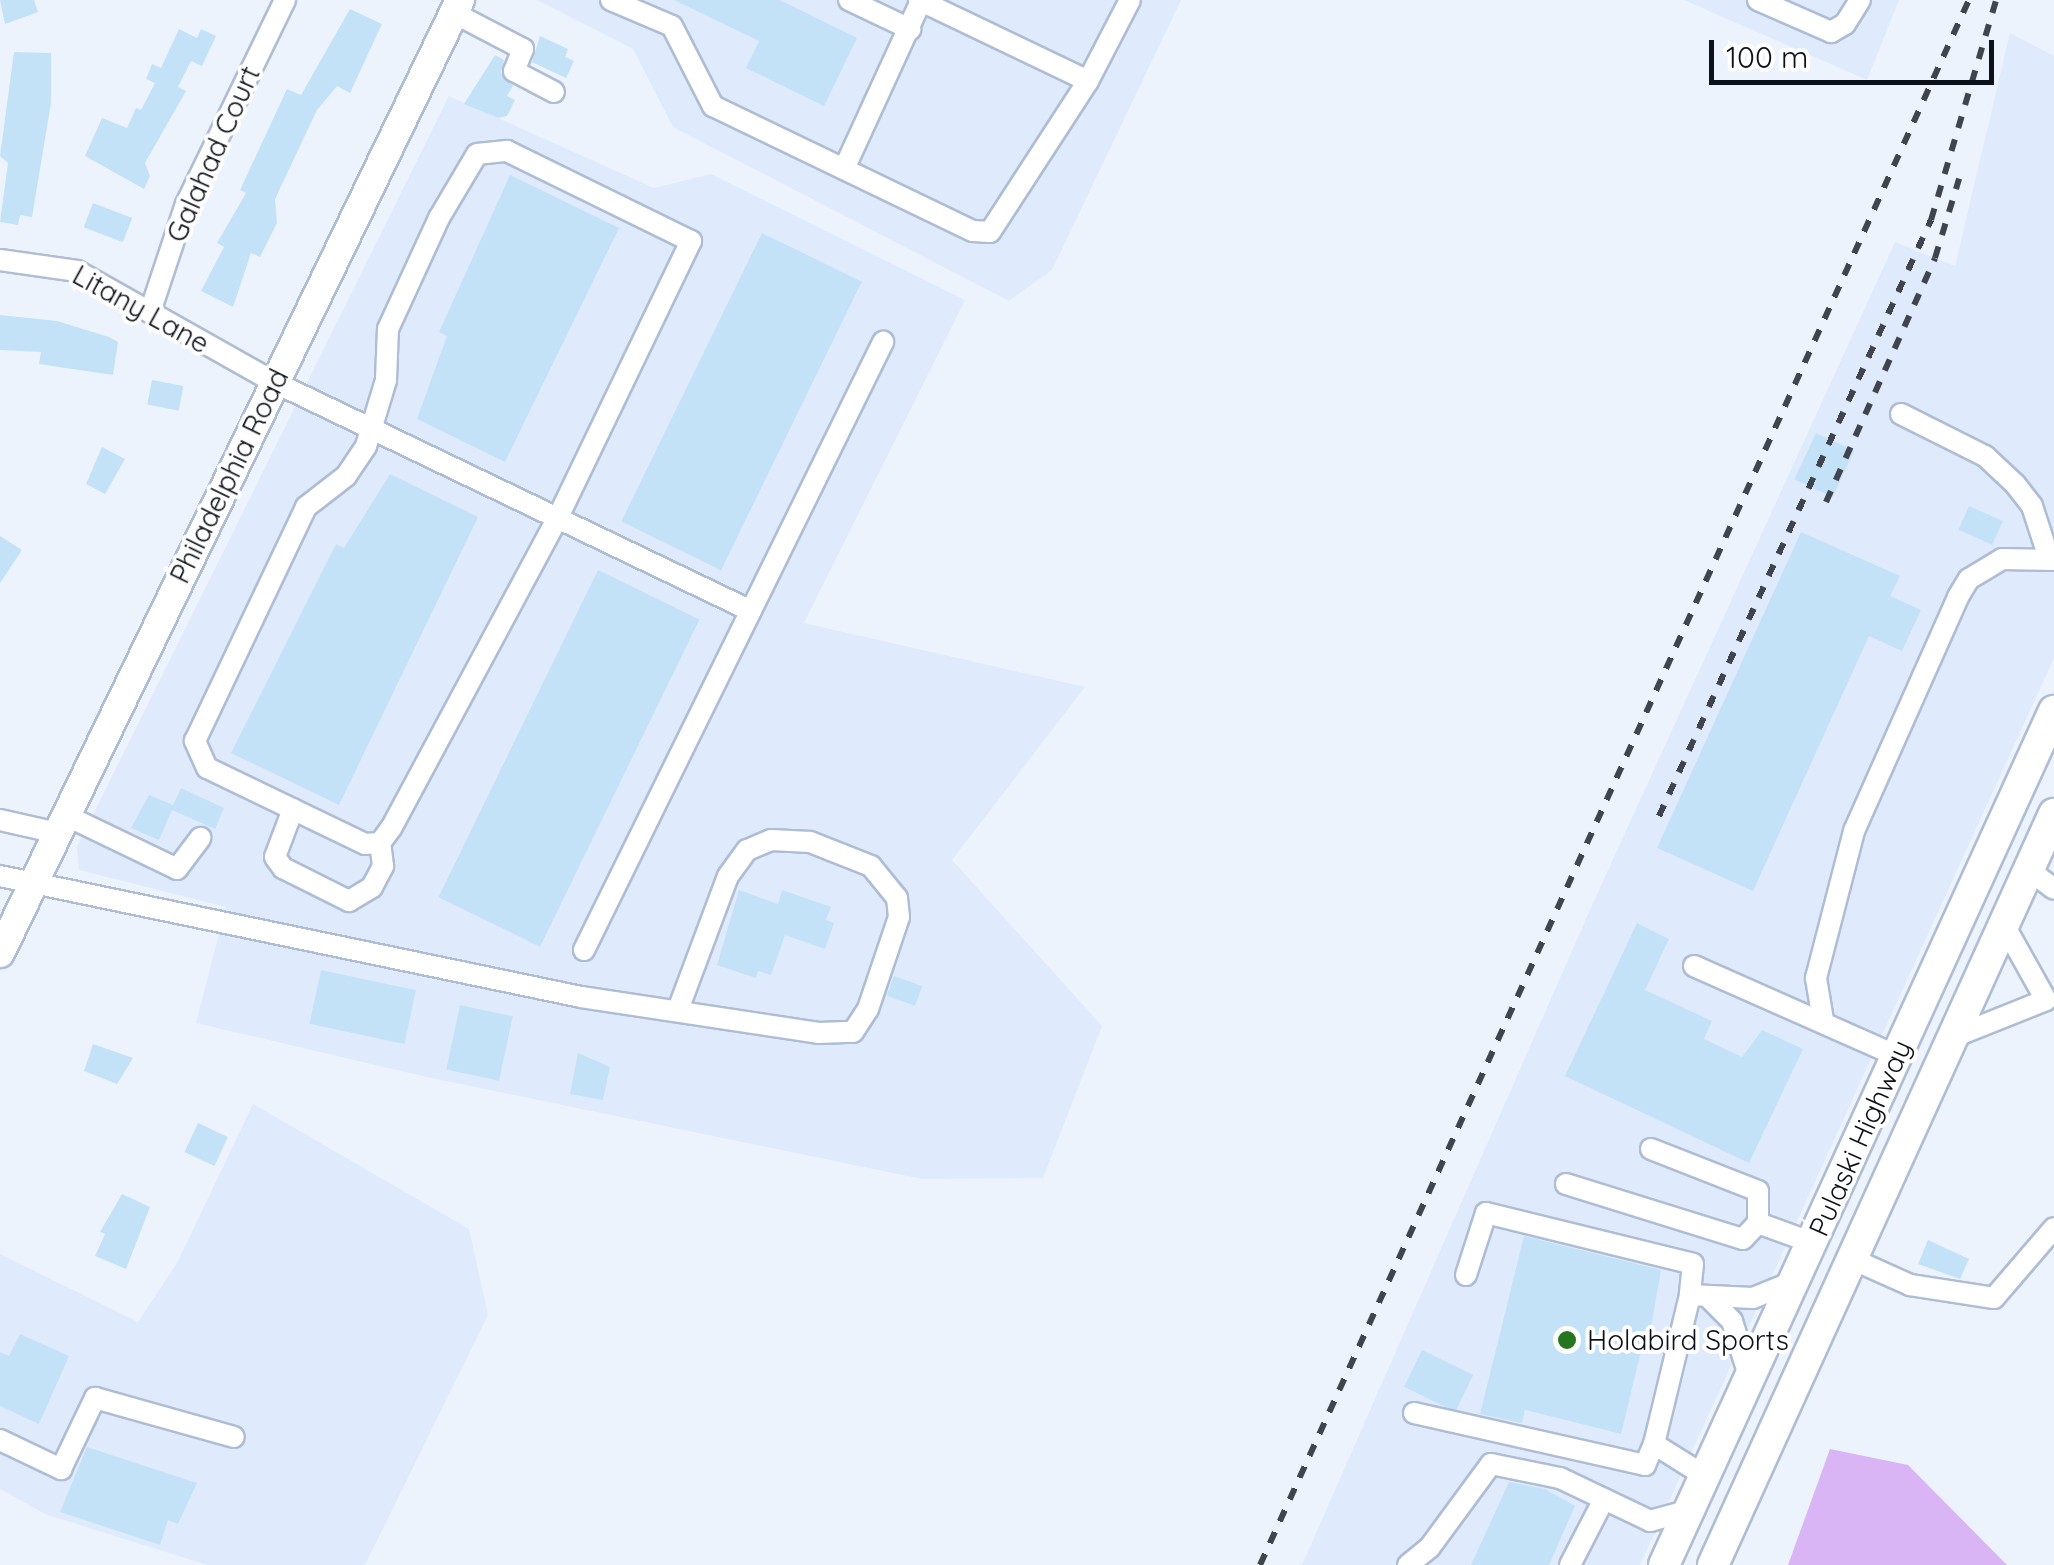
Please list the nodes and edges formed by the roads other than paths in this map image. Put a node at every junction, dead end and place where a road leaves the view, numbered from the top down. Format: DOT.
graph roads {
  1 [pos="284,0"];
  2 [pos="614,0"];
  3 [pos="849,0"];
  4 [pos="1130,0"];
  5 [pos="1758,0"];
  6 [pos="1860,0"];
  7 [pos="920,1"];
  8 [pos="457,6"];
  9 [pos="910,29"];
  10 [pos="1088,80"];
  11 [pos="554,92"];
  12 [pos="844,169"];
  13 [pos="0,260"];
  14 [pos="150,312"];
  15 [pos="883,342"];
  16 [pos="274,382"];
  17 [pos="1901,414"];
  18 [pos="367,427"];
  19 [pos="557,519"];
  20 [pos="2052,559"];
  21 [pos="751,611"];
  22 [pos="2054,711"];
  23 [pos="292,809"];
  24 [pos="2054,814"];
  25 [pos="0,820"];
  26 [pos="61,824"];
  27 [pos="200,838"];
  28 [pos="380,843"];
  29 [pos="2029,870"];
  30 [pos="0,876"];
  31 [pos="34,882"];
  32 [pos="2054,889"];
  33 [pos="2003,923"];
  34 [pos="584,950"];
  35 [pos="0,953"];
  36 [pos="1694,966"];
  37 [pos="2050,1000"];
  38 [pos="678,1010"];
  39 [pos="1823,1020"];
  40 [pos="1951,1038"];
  41 [pos="1898,1056"];
  42 [pos="1652,1149"];
  43 [pos="1566,1184"];
  44 [pos="1758,1223"];
  45 [pos="2054,1228"];
  46 [pos="1813,1243"];
  47 [pos="1852,1259"];
  48 [pos="1466,1275"];
  49 [pos="1796,1281"];
  50 [pos="1700,1297"];
  51 [pos="1750,1381"];
  52 [pos="1414,1413"];
  53 [pos="234,1436"];
  54 [pos="0,1440"];
  55 [pos="1654,1444"];
  56 [pos="1705,1476"];
  57 [pos="1604,1499"];
  58 [pos="1690,1510"];
  59 [pos="1408,1565"];
  60 [pos="1570,1565"];
  61 [pos="1664,1565"];
  62 [pos="1713,1565"];
  1 -- 14 [label="street, Galahad Court"];
  2 -- 12 [label="street"];
  3 -- 9 [label="street"];
  4 -- 10 [label="street"];
  5 -- 6 [label="street"];
  7 -- 9 [label="street"];
  7 -- 10 [label="street"];
  8 -- 11 [label="street"];
  8 -- 16 [label="main road, Philadelphia Road"];
  9 -- 12 [label="street"];
  10 -- 12 [label="street"];
  13 -- 14 [label="street, Litany Lane"];
  14 -- 16 [label="street, Litany Lane"];
  15 -- 21 [label="street"];
  16 -- 18 [label="street, Litany Lane"];
  16 -- 26 [label="main road, Philadelphia Road"];
  17 -- 20 [label="street"];
  18 -- 19 [label="street, Litany Lane"];
  18 -- 19 [label="street"];
  18 -- 23 [label="street"];
  19 -- 21 [label="street, Litany Lane"];
  19 -- 28 [label="street"];
  20 -- 39 [label="street"];
  21 -- 34 [label="street"];
  22 -- 41 [label="highway, Pulaski Highway"];
  23 -- 28 [label="street"];
  23 -- 28 [label="street"];
  24 -- 29 [label="highway, Pulaski Highway"];
  25 -- 26 [label="street"];
  26 -- 27 [label="street"];
  26 -- 31 [label="main road, Philadelphia Road"];
  29 -- 32 [label="street"];
  29 -- 33 [label="highway, Pulaski Highway"];
  30 -- 31 [label="street"];
  31 -- 35 [label="main road, Philadelphia Road"];
  31 -- 38 [label="street"];
  33 -- 37 [label="street"];
  33 -- 40 [label="highway, Pulaski Highway"];
  36 -- 39 [label="street"];
  37 -- 40 [label="street"];
  38 -- 38 [label="street"];
  39 -- 41 [label="street"];
  40 -- 47 [label="highway, Pulaski Highway"];
  41 -- 46 [label="highway, Pulaski Highway"];
  42 -- 44 [label="street"];
  43 -- 44 [label="street"];
  44 -- 46 [label="street"];
  45 -- 47 [label="street"];
  46 -- 49 [label="highway, Pulaski Highway"];
  47 -- 62 [label="highway, Pulaski Highway"];
  48 -- 50 [label="street"];
  49 -- 50 [label="street"];
  49 -- 51 [label="highway, Pulaski Highway"];
  50 -- 51 [label="street"];
  50 -- 55 [label="street"];
  51 -- 56 [label="highway, Pulaski Highway"];
  52 -- 55 [label="street"];
  53 -- 54 [label="street"];
  55 -- 56 [label="street"];
  56 -- 58 [label="highway, Pulaski Highway"];
  57 -- 58 [label="street"];
  57 -- 59 [label="street"];
  57 -- 60 [label="street"];
  58 -- 61 [label="highway, Pulaski Highway"];
}
